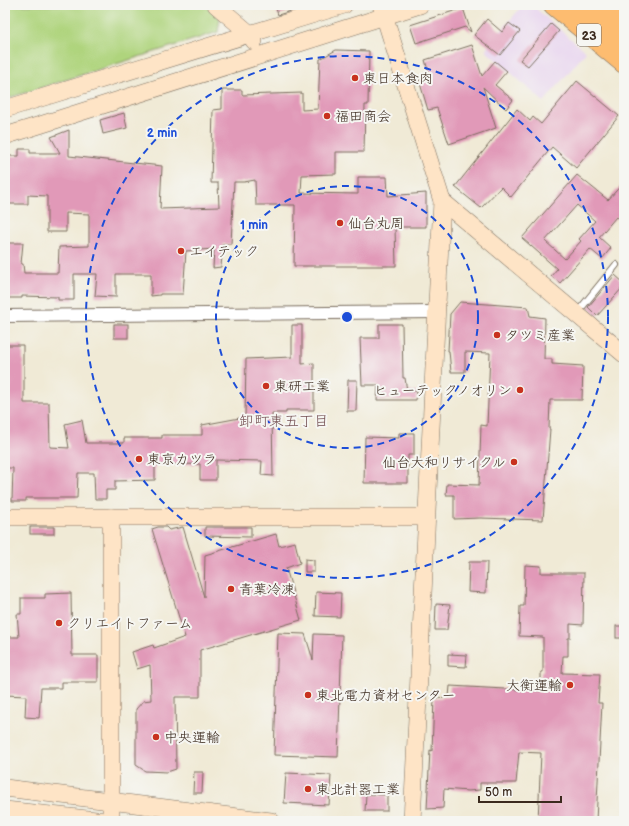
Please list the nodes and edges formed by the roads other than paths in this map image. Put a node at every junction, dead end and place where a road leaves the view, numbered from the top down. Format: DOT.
graph roads {
  1 [pos="216,5"];
  2 [pos="344,5"];
  3 [pos="420,5"];
  4 [pos="553,5"];
  5 [pos="572,5"];
  6 [pos="598,5"];
  7 [pos="609,5"];
  8 [pos="383,11"];
  9 [pos="624,18"];
  10 [pos="624,26"];
  11 [pos="250,34"];
  12 [pos="624,48"];
  13 [pos="263,54"];
  14 [pos="624,64"];
  15 [pos="5,110"];
  16 [pos="5,136"];
  17 [pos="442,201"];
  18 [pos="616,265"];
  19 [pos="436,312"];
  20 [pos="576,314"];
  21 [pos="5,316"];
  22 [pos="624,354"];
  23 [pos="5,517"];
  24 [pos="111,517"];
  25 [pos="426,517"];
  26 [pos="5,788"];
  27 [pos="111,801"];
  28 [pos="5,810"];
  29 [pos="195,818"];
  30 [pos="105,821"];
  31 [pos="111,821"];
  32 [pos="271,821"];
  33 [pos="412,821"];
  1 -- 11 [label="street"];
  2 -- 11 [label="street"];
  3 -- 8 [label="street"];
  4 -- 14 [label="main road, 23"];
  5 -- 12 [label="highway"];
  6 -- 10 [label="highway"];
  7 -- 9 [label="main road, 23"];
  8 -- 13 [label="street"];
  8 -- 17 [label="street"];
  11 -- 13 [label="street"];
  11 -- 15 [label="street"];
  13 -- 16 [label="street"];
  17 -- 19 [label="street"];
  17 -- 20 [label="street"];
  18 -- 20 [label="lane"];
  19 -- 21 [label="street"];
  19 -- 25 [label="street"];
  20 -- 22 [label="street"];
  23 -- 24 [label="street"];
  24 -- 25 [label="street"];
  24 -- 27 [label="street"];
  25 -- 33 [label="street"];
  26 -- 27 [label="street"];
  27 -- 29 [label="street"];
  27 -- 31 [label="street"];
  28 -- 30 [label="street"];
  29 -- 32 [label="street"];
}
